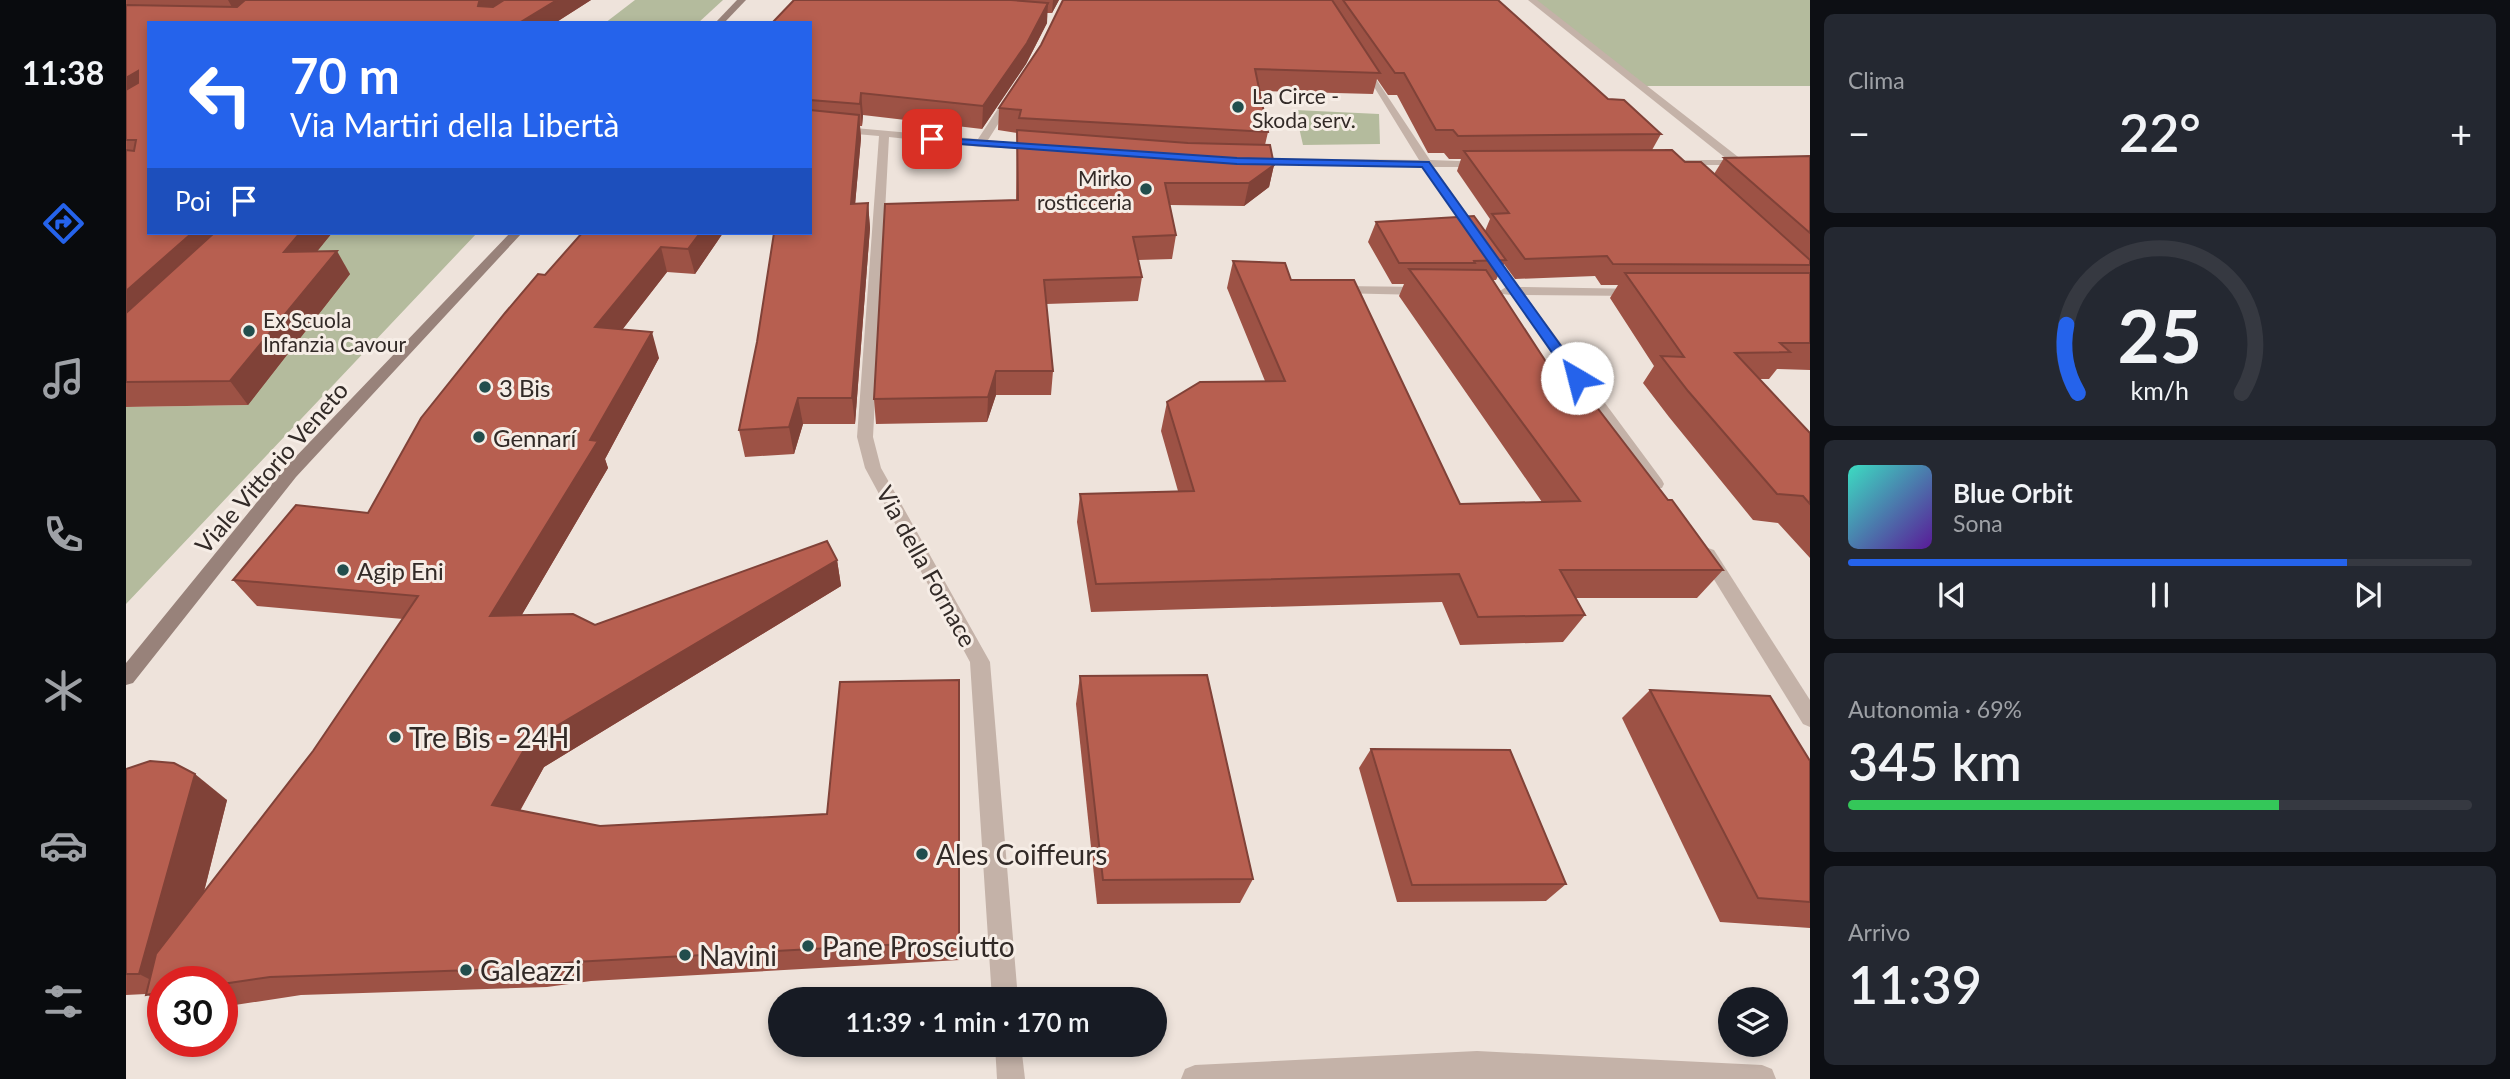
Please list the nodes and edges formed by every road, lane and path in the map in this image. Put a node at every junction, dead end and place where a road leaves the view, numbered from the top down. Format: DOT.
graph roads {
  1 [pos="742,0"];
  2 [pos="1532,0"];
  3 [pos="721,21"];
  4 [pos="1359,59"];
  5 [pos="1020,83"];
  6 [pos="812,127"];
  7 [pos="884,134"];
  8 [pos="980,144"];
  9 [pos="1047,148"];
  10 [pos="1237,161"];
  11 [pos="1667,163"];
  12 [pos="1680,163"];
  13 [pos="1425,164"];
  14 [pos="1492,164"];
  15 [pos="1698,181"];
  16 [pos="514,235"];
  17 [pos="1339,290"];
  18 [pos="1433,291"];
  19 [pos="1486,291"];
  20 [pos="1513,291"];
  21 [pos="1648,292"];
  22 [pos="1665,497"];
  23 [pos="1697,540"];
  24 [pos="126,677"];
  25 [pos="1810,718"];
  26 [pos="1004,987"];
  27 [pos="1009,1057"];
  28 [pos="1011,1079"];
  29 [pos="1195,1079"];
  30 [pos="1762,1079"];
  1 -- 3 [label="main road"];
  2 -- 12 [label="street"];
  4 -- 13 [label="street"];
  5 -- 8 [label="street"];
  6 -- 7 [label="street"];
  7 -- 8 [label="street"];
  7 -- 26 [label="street, Via della Fornace"];
  8 -- 9 [label="street"];
  10 -- 13 [label="street"];
  11 -- 12 [label="street"];
  12 -- 15 [label="street"];
  13 -- 14 [label="street"];
  13 -- 20 [label="street"];
  16 -- 24 [label="main road, Viale Vittorio Veneto"];
  17 -- 18 [label="street"];
  19 -- 20 [label="street"];
  20 -- 21 [label="street"];
  20 -- 22 [label="street"];
  23 -- 25 [label="street"];
  27 -- 28 [label="street"];
  29 -- 30 [label="street"];
}
